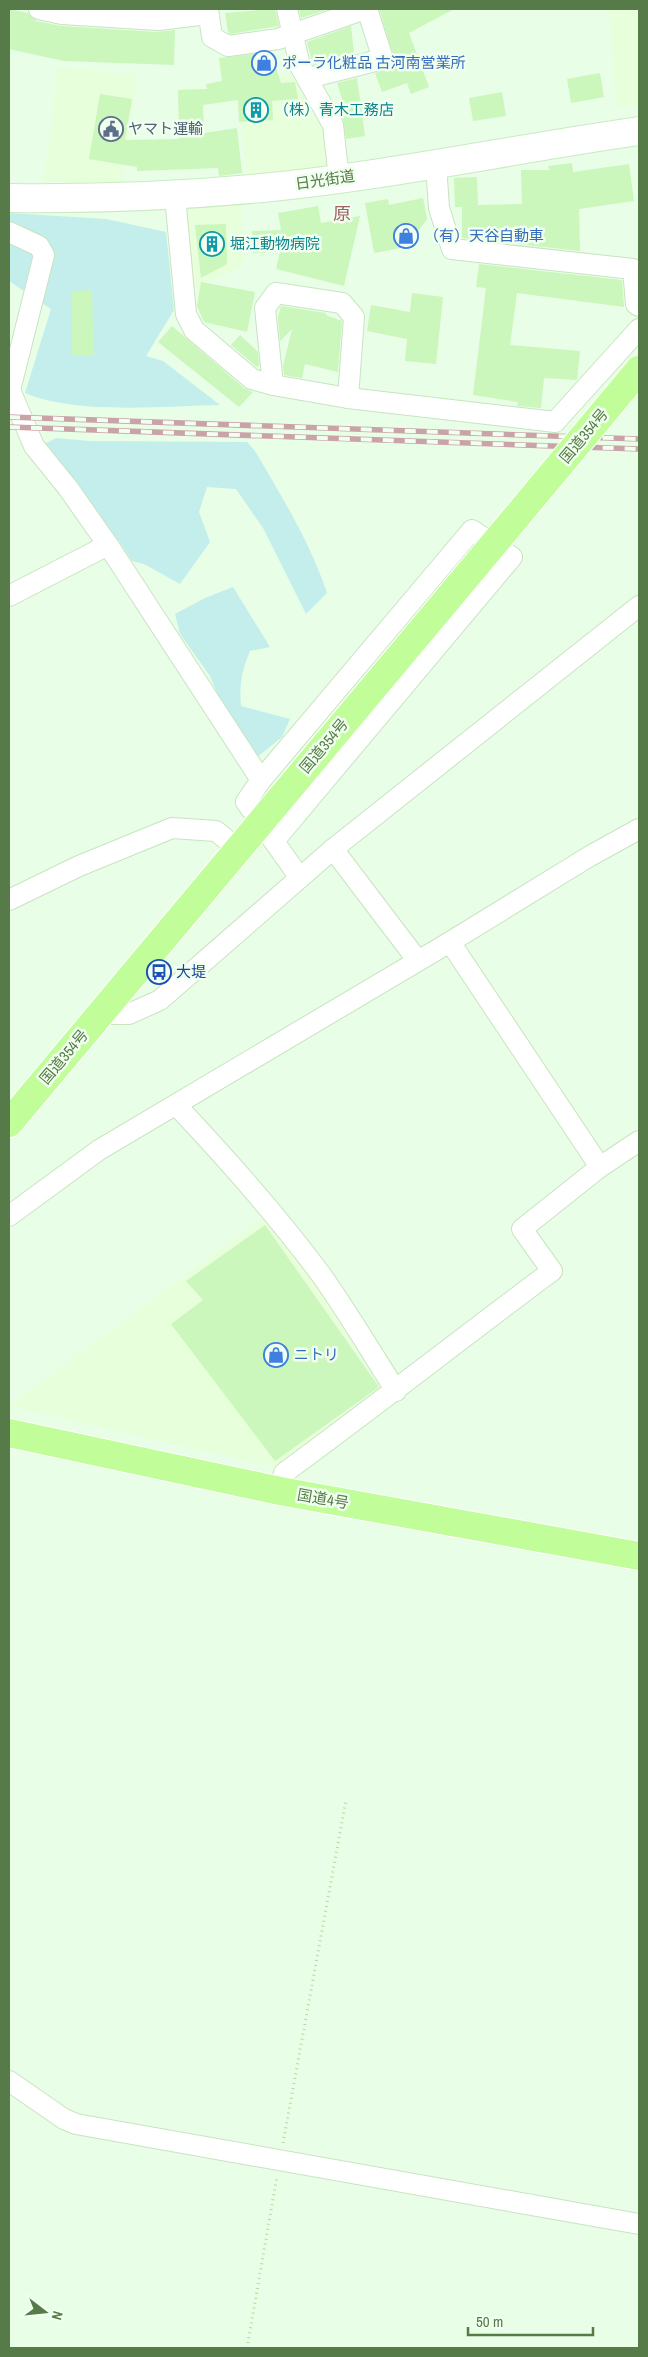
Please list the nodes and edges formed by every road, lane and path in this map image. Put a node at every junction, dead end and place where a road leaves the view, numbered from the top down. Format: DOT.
graph roads {
  1 [pos="38,9"];
  2 [pos="287,9"];
  3 [pos="366,9"];
  4 [pos="208,11"];
  5 [pos="294,33"];
  6 [pos="308,78"];
  7 [pos="639,131"];
  8 [pos="436,164"];
  9 [pos="339,179"];
  10 [pos="176,196"];
  11 [pos="9,198"];
  12 [pos="9,232"];
  13 [pos="639,306"];
  14 [pos="639,329"];
  15 [pos="613,359"];
  16 [pos="639,370"];
  17 [pos="273,385"];
  18 [pos="639,386"];
  19 [pos="348,398"];
  20 [pos="108,545"];
  21 [pos="9,596"];
  22 [pos="639,606"];
  23 [pos="261,780"];
  24 [pos="639,829"];
  25 [pos="267,832"];
  26 [pos="238,849"];
  27 [pos="333,850"];
  28 [pos="300,878"];
  29 [pos="9,900"];
  30 [pos="450,942"];
  31 [pos="418,961"];
  32 [pos="100,1014"];
  33 [pos="176,1105"];
  34 [pos="9,1123"];
  35 [pos="639,1140"];
  36 [pos="600,1167"];
  37 [pos="9,1216"];
  38 [pos="396,1391"];
  39 [pos="9,1433"];
  40 [pos="280,1491"];
  41 [pos="639,1556"];
  42 [pos="346,1800"];
  43 [pos="9,2081"];
  44 [pos="280,2160"];
  45 [pos="639,2224"];
  46 [pos="247,2348"];
  1 -- 4 [label="street"];
  2 -- 5 [label="street"];
  3 -- 5 [label="street"];
  3 -- 6 [label="street"];
  4 -- 5 [label="street"];
  5 -- 6 [label="street"];
  6 -- 9 [label="street"];
  7 -- 8 [label="main road, 日光街道"];
  8 -- 9 [label="main road, 日光街道"];
  8 -- 13 [label="street"];
  9 -- 10 [label="main road, 日光街道"];
  10 -- 11 [label="main road, 日光街道"];
  10 -- 17 [label="street"];
  12 -- 20 [label="street"];
  14 -- 15 [label="street"];
  15 -- 18 [label="street"];
  15 -- 19 [label="street"];
  16 -- 25 [label="highway, 国道354号, bridge"];
  17 -- 19 [label="street"];
  17 -- 19 [label="street"];
  20 -- 21 [label="street"];
  20 -- 23 [label="street"];
  22 -- 27 [label="street"];
  23 -- 25 [label="street"];
  23 -- 25 [label="street"];
  24 -- 30 [label="street"];
  25 -- 26 [label="highway, 国道354号"];
  25 -- 28 [label="street"];
  26 -- 29 [label="street"];
  26 -- 32 [label="highway, 国道354号"];
  27 -- 28 [label="street"];
  27 -- 31 [label="street"];
  28 -- 32 [label="street"];
  30 -- 31 [label="street"];
  30 -- 36 [label="street"];
  31 -- 33 [label="street"];
  32 -- 34 [label="highway, 国道354号"];
  33 -- 37 [label="street"];
  33 -- 38 [label="street"];
  35 -- 36 [label="street"];
  36 -- 38 [label="street"];
  38 -- 40 [label="street"];
  39 -- 40 [label="highway, 国道4号"];
  40 -- 41 [label="highway, 国道4号"];
  42 -- 44 [label="path"];
  43 -- 44 [label="street"];
  44 -- 45 [label="street"];
  44 -- 46 [label="path"];
}
